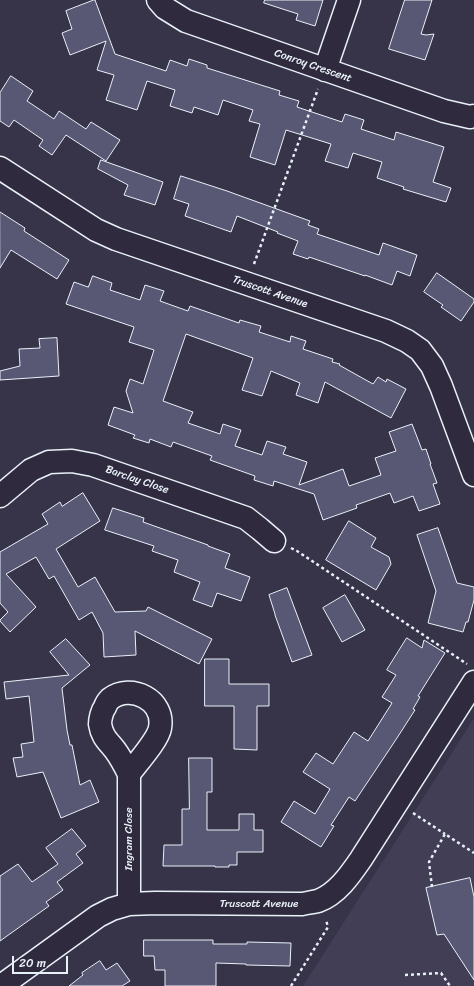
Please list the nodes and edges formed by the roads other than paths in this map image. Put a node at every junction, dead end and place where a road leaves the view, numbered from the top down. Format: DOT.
graph roads {
  1 [pos="158,0"];
  2 [pos="349,0"];
  3 [pos="325,70"];
  4 [pos="474,116"];
  5 [pos="0,168"];
  6 [pos="474,475"];
  7 [pos="0,496"];
  8 [pos="274,541"];
  9 [pos="471,673"];
  10 [pos="130,774"];
  11 [pos="129,904"];
  12 [pos="2,986"];
  1 -- 3 [label="street, Conroy Crescent"];
  2 -- 3 [label="street"];
  3 -- 4 [label="street, Conroy Crescent"];
  5 -- 6 [label="street, Truscott Avenue"];
  7 -- 8 [label="street, Barclay Close"];
  9 -- 11 [label="street, Truscott Avenue"];
  10 -- 11 [label="street, Ingram Close"];
  11 -- 12 [label="street, Truscott Avenue"];
}
